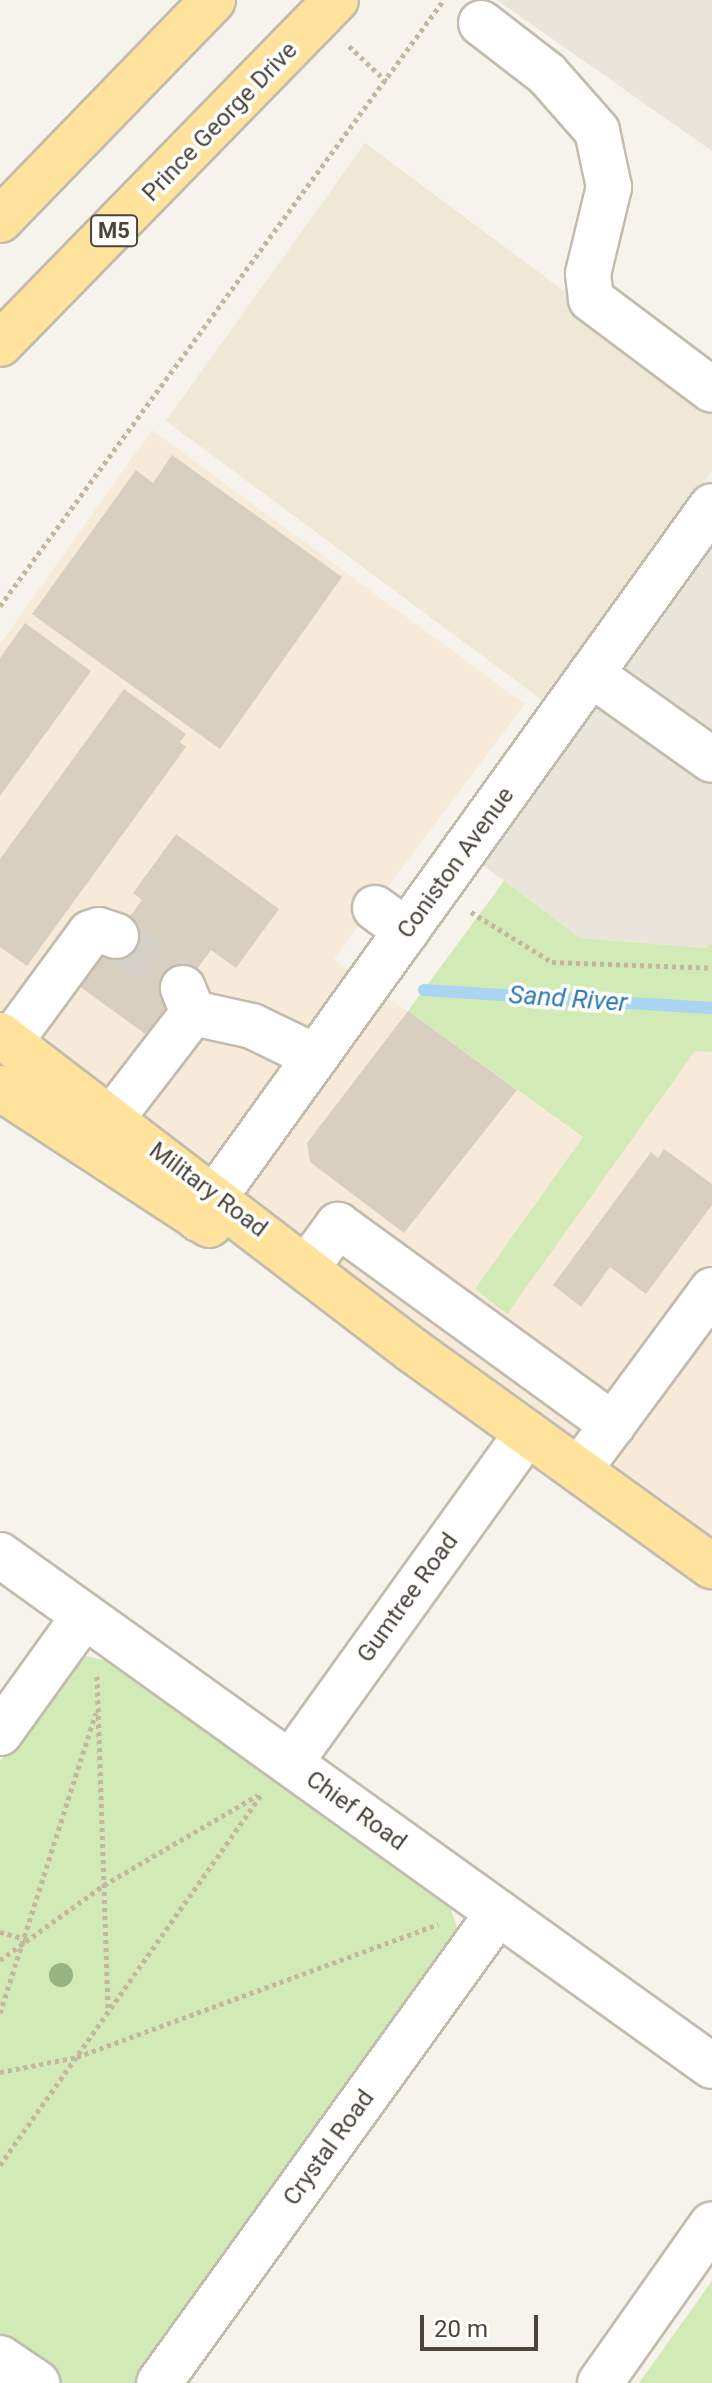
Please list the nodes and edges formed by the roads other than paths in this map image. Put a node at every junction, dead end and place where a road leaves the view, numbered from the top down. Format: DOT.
graph roads {
  1 [pos="213,0"];
  2 [pos="336,0"];
  3 [pos="481,23"];
  4 [pos="0,220"];
  5 [pos="0,344"];
  6 [pos="712,390"];
  7 [pos="712,506"];
  8 [pos="591,674"];
  9 [pos="712,760"];
  10 [pos="116,936"];
  11 [pos="5,1039"];
  12 [pos="316,1057"];
  13 [pos="0,1088"];
  14 [pos="112,1118"];
  15 [pos="208,1208"];
  16 [pos="308,1266"];
  17 [pos="712,1290"];
  18 [pos="412,1350"];
  19 [pos="613,1425"];
  20 [pos="527,1433"];
  21 [pos="579,1470"];
  22 [pos="0,1555"];
  23 [pos="712,1566"];
  24 [pos="84,1616"];
  25 [pos="0,1733"];
  26 [pos="276,1778"];
  27 [pos="498,1913"];
  28 [pos="712,2066"];
  29 [pos="712,2224"];
  30 [pos="0,2358"];
  31 [pos="37,2383"];
  32 [pos="159,2383"];
  33 [pos="600,2383"];
  1 -- 4 [label="main road"];
  2 -- 5 [label="main road, Prince George Drive / M5"];
  3 -- 6 [label="street"];
  7 -- 8 [label="street, Coniston Avenue"];
  8 -- 9 [label="street"];
  8 -- 12 [label="street, Coniston Avenue"];
  10 -- 11 [label="street"];
  11 -- 14 [label="main road, Military Road"];
  12 -- 14 [label="street"];
  12 -- 15 [label="street, Coniston Avenue"];
  13 -- 15 [label="main road, Military Road"];
  14 -- 15 [label="main road, Military Road"];
  15 -- 16 [label="main road, Military Road"];
  15 -- 18 [label="main road, Military Road"];
  16 -- 18 [label="main road, Military Road"];
  16 -- 19 [label="street"];
  17 -- 19 [label="street"];
  18 -- 20 [label="main road, Military Road"];
  19 -- 21 [label="street"];
  20 -- 21 [label="main road, Military Road"];
  20 -- 26 [label="street, Gumtree Road"];
  21 -- 23 [label="main road, Military Road"];
  22 -- 24 [label="street, Chief Road"];
  24 -- 25 [label="street"];
  24 -- 26 [label="street, Chief Road"];
  26 -- 27 [label="street, Chief Road"];
  27 -- 28 [label="street, Chief Road"];
  27 -- 32 [label="street, Crystal Road"];
  29 -- 33 [label="street"];
  30 -- 31 [label="street"];
}
